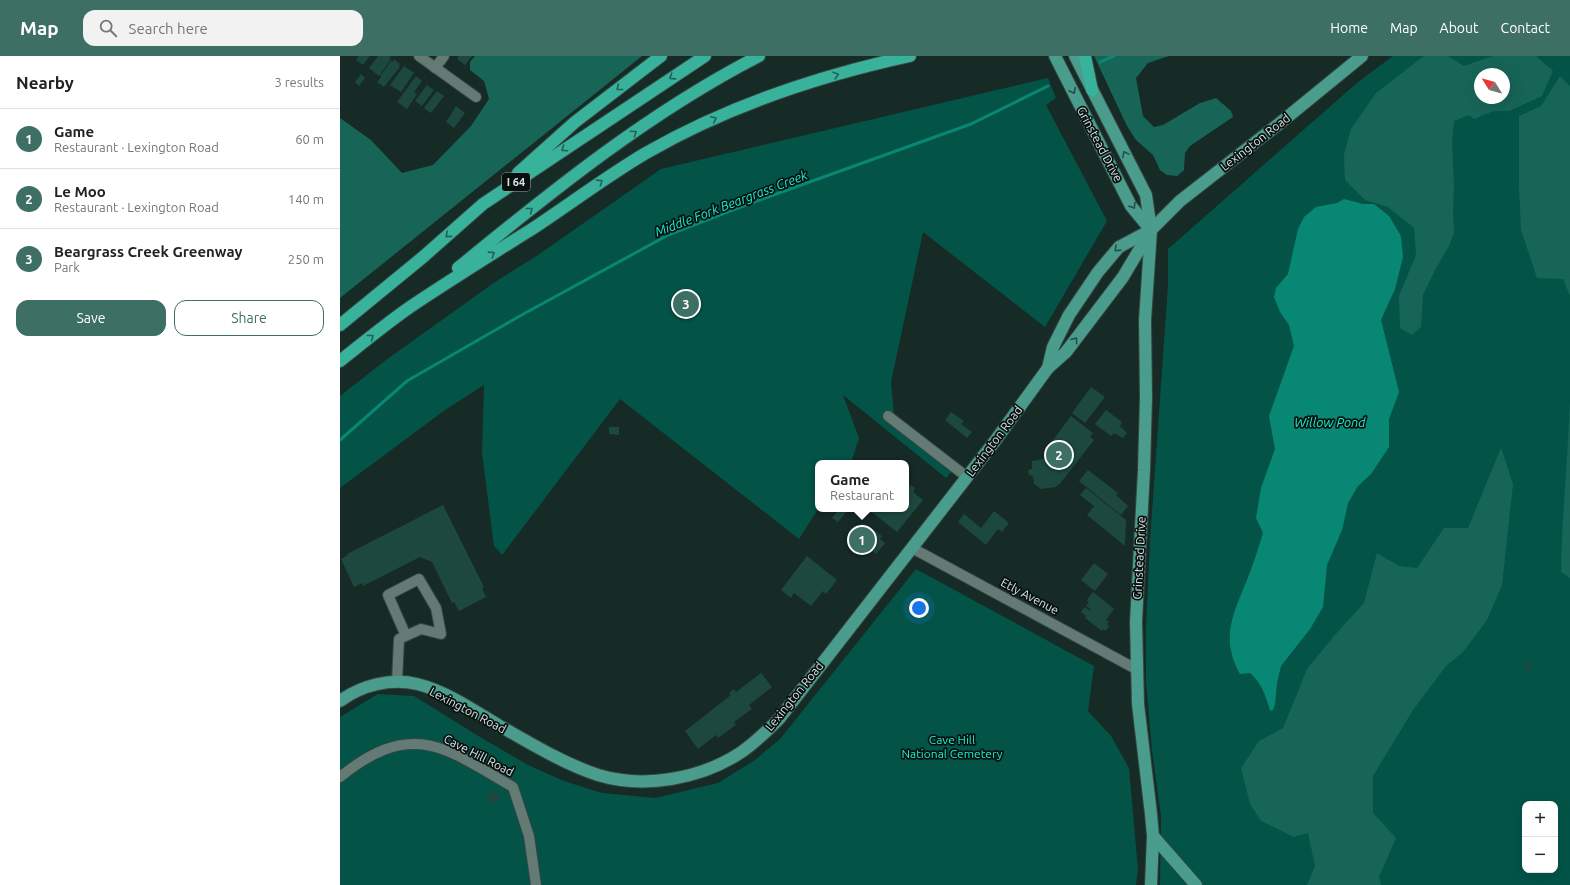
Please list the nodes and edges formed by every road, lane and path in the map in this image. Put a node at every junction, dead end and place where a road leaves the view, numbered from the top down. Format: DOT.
graph roads {
  1 [pos="419,56"];
  2 [pos="444,56"];
  3 [pos="661,56"];
  4 [pos="705,56"];
  5 [pos="759,56"];
  6 [pos="910,56"];
  7 [pos="1055,56"];
  8 [pos="1075,56"];
  9 [pos="1085,56"];
  10 [pos="1362,56"];
  11 [pos="435,68"];
  12 [pos="1092,90"];
  13 [pos="476,97"];
  14 [pos="483,204"];
  15 [pos="1151,230"];
  16 [pos="412,306"];
  17 [pos="340,325"];
  18 [pos="340,361"];
  19 [pos="1048,368"];
  20 [pos="888,416"];
  21 [pos="967,478"];
  22 [pos="912,548"];
  23 [pos="406,636"];
  24 [pos="1136,669"];
  25 [pos="397,682"];
  26 [pos="340,701"];
  27 [pos="340,777"];
  28 [pos="1152,836"];
  29 [pos="536,885"];
  30 [pos="1151,885"];
  31 [pos="1196,885"];
  1 -- 11 [label="street"];
  2 -- 11 [label="street"];
  3 -- 14 [label="highway, one-way"];
  4 -- 14 [label="highway, I 64, one-way"];
  16 -- 5 [label="highway, I 64, one-way"];
  16 -- 6 [label="highway, one-way"];
  7 -- 15 [label="main road, Grinstead Drive, one-way"];
  8 -- 12 [label="main road, Grinstead Drive"];
  9 -- 12 [label="highway"];
  10 -- 15 [label="main road, Lexington Road"];
  11 -- 13 [label="street"];
  15 -- 12 [label="main road, Grinstead Drive, one-way"];
  14 -- 17 [label="highway, I 64, one-way"];
  19 -- 15 [label="main road, Lexington Road, one-way"];
  15 -- 19 [label="main road, Lexington Road, one-way"];
  15 -- 24 [label="main road, Grinstead Drive"];
  18 -- 16 [label="highway, I 64, one-way"];
  19 -- 21 [label="main road, Lexington Road"];
  20 -- 21 [label="street"];
  21 -- 22 [label="main road, Lexington Road"];
  22 -- 24 [label="street, Etly Avenue"];
  22 -- 25 [label="main road, Lexington Road"];
  23 -- 23 [label="street"];
  23 -- 25 [label="street"];
  24 -- 28 [label="main road, Grinstead Drive"];
  25 -- 26 [label="main road, Lexington Road"];
  27 -- 29 [label="street, Cave Hill Road"];
  28 -- 30 [label="main road, Grinstead Drive"];
  28 -- 31 [label="main road"];
}
